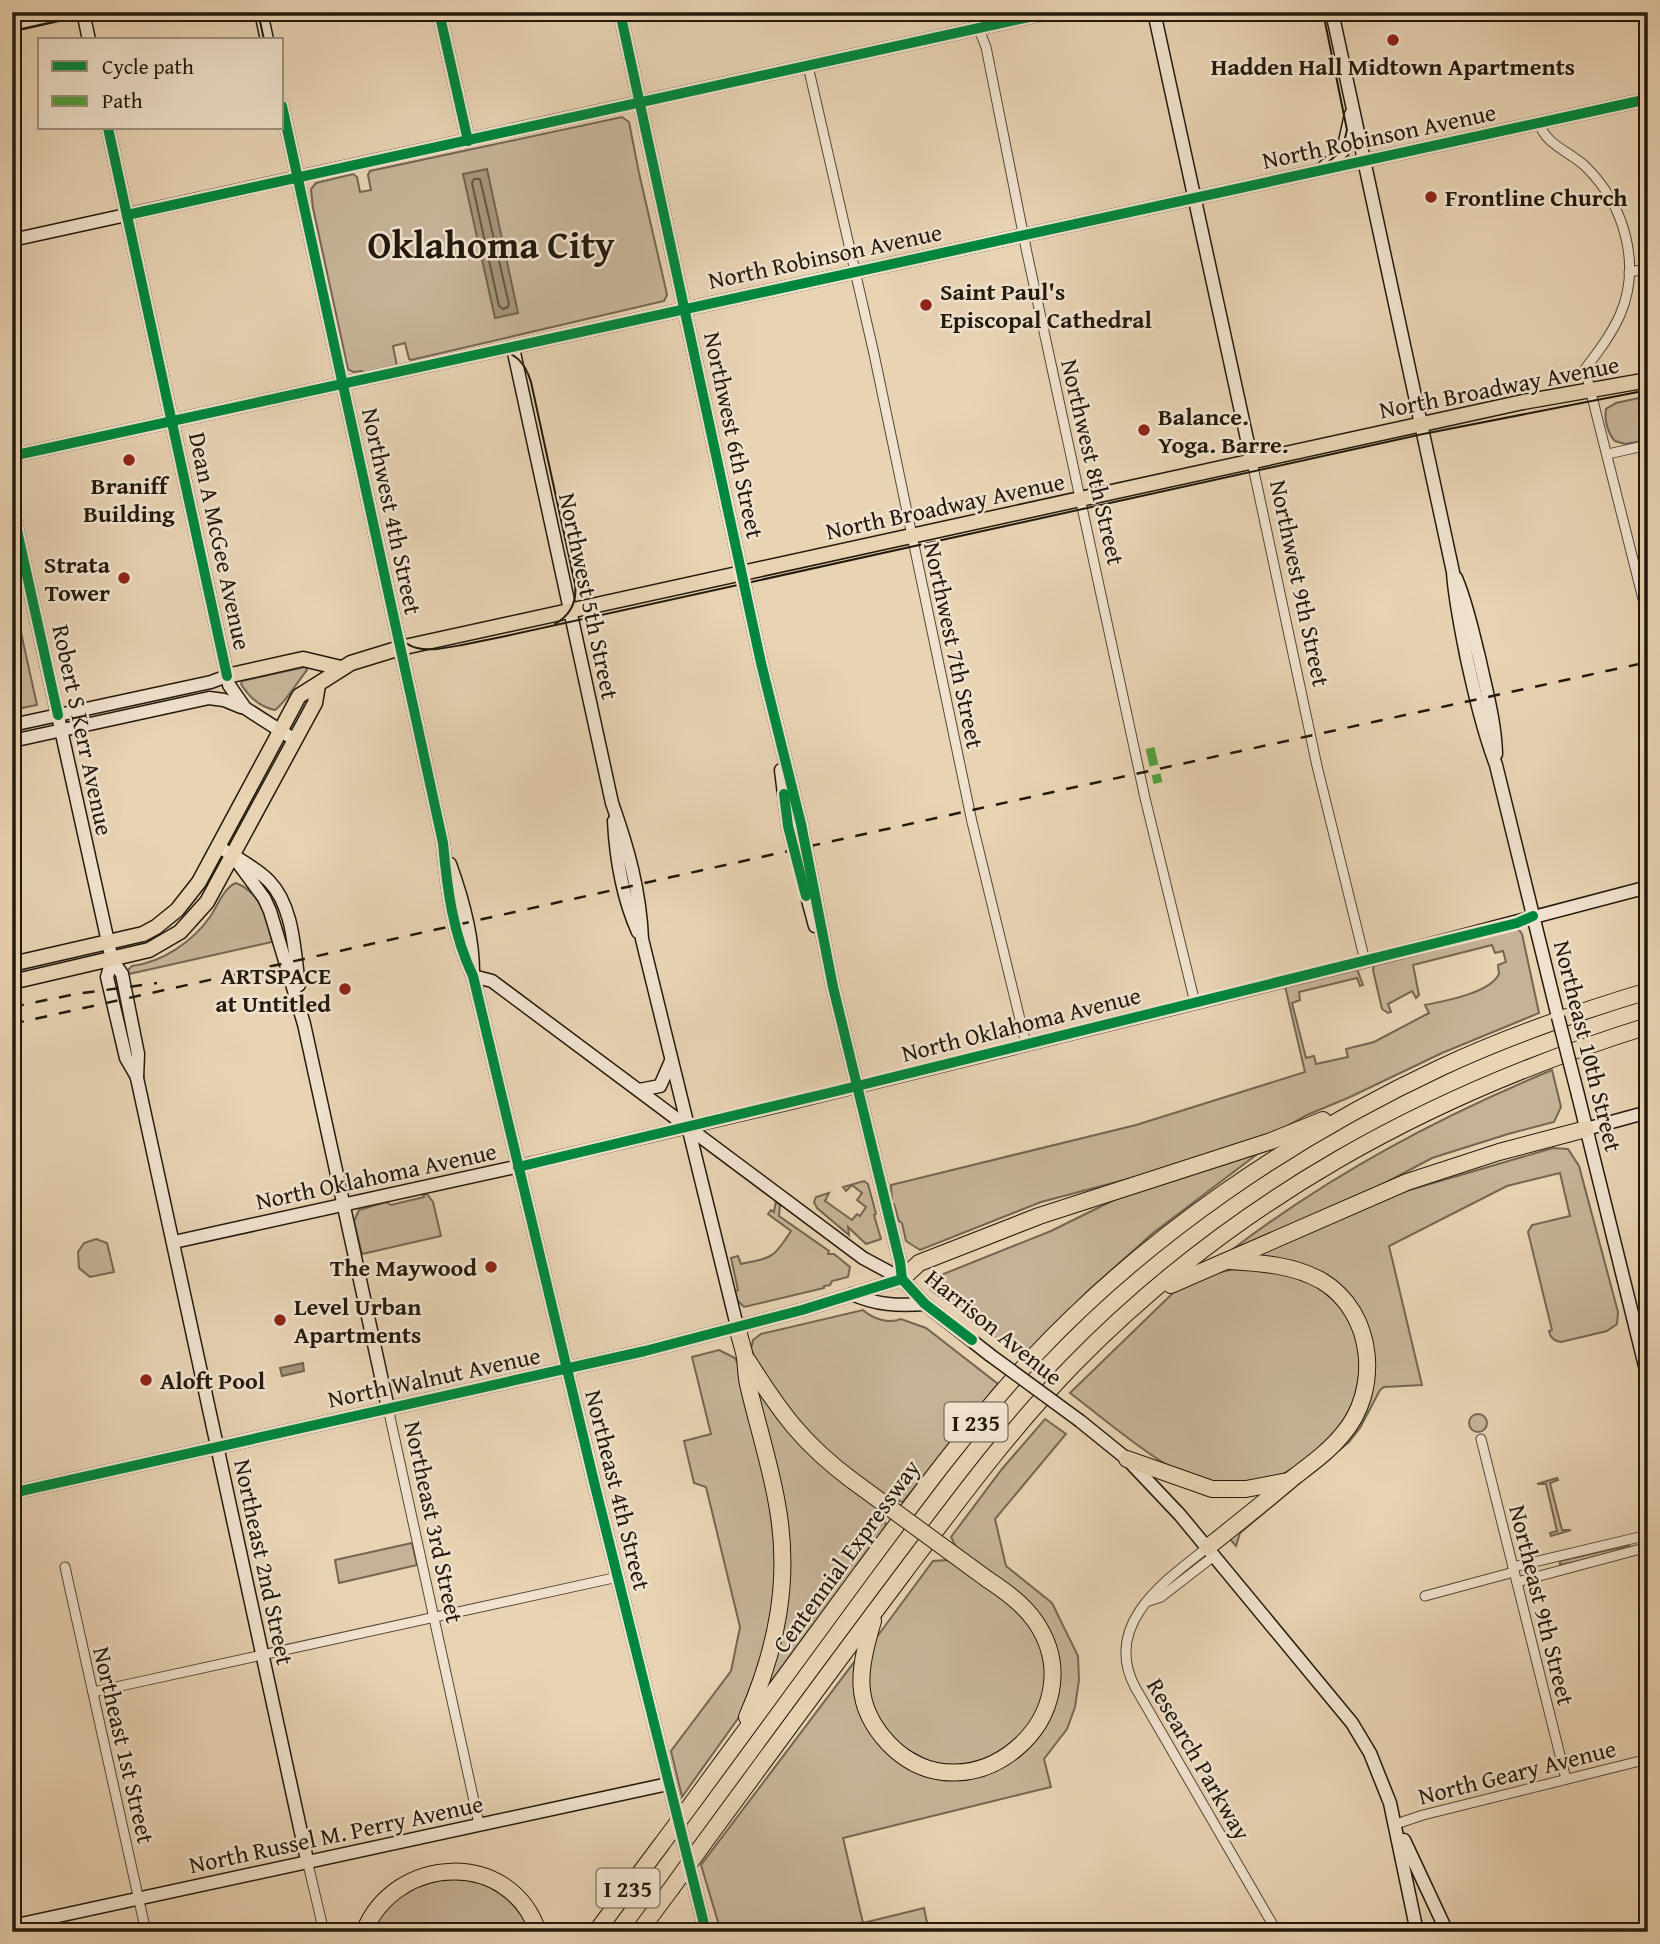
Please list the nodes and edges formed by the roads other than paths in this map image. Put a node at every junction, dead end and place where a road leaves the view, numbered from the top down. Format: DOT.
graph roads {
  1 [pos="70,12"];
  2 [pos="83,12"];
  3 [pos="261,12"];
  4 [pos="439,12"];
  5 [pos="620,12"];
  6 [pos="972,12"];
  7 [pos="1052,12"];
  8 [pos="1154,12"];
  9 [pos="1332,12"];
  10 [pos="1644,12"];
  11 [pos="12,24"];
  12 [pos="1648,25"];
  13 [pos="979,29"];
  14 [pos="89,38"];
  15 [pos="267,38"];
  16 [pos="808,66"];
  17 [pos="1648,99"];
  18 [pos="640,103"];
  19 [pos="1352,107"];
  20 [pos="284,115"];
  21 [pos="1539,122"];
  22 [pos="108,130"];
  23 [pos="468,141"];
  24 [pos="1364,161"];
  25 [pos="1317,171"];
  26 [pos="298,178"];
  27 [pos="1194,198"];
  28 [pos="127,215"];
  29 [pos="1024,235"];
  30 [pos="12,240"];
  31 [pos="1648,269"];
  32 [pos="855,272"];
  33 [pos="1629,272"];
  34 [pos="685,309"];
  35 [pos="513,348"];
  36 [pos="1648,380"];
  37 [pos="343,385"];
  38 [pos="1590,390"];
  39 [pos="172,422"];
  40 [pos="1422,425"];
  41 [pos="1648,445"];
  42 [pos="1608,454"];
  43 [pos="12,456"];
  44 [pos="1252,462"];
  45 [pos="1082,499"];
  46 [pos="12,508"];
  47 [pos="911,537"];
  48 [pos="742,574"];
  49 [pos="571,611"];
  50 [pos="1647,615"];
  51 [pos="400,648"];
  52 [pos="341,668"];
  53 [pos="228,676"];
  54 [pos="318,685"];
  55 [pos="244,708"];
  56 [pos="58,715"];
  57 [pos="12,725"];
  58 [pos="282,727"];
  59 [pos="62,730"];
  60 [pos="297,736"];
  61 [pos="12,741"];
  62 [pos="612,803"];
  63 [pos="219,847"];
  64 [pos="233,856"];
  65 [pos="1648,887"];
  66 [pos="1534,916"];
  67 [pos="642,940"];
  68 [pos="108,943"];
  69 [pos="112,960"];
  70 [pos="1365,961"];
  71 [pos="12,964"];
  72 [pos="472,976"];
  73 [pos="12,982"];
  74 [pos="1648,991"];
  75 [pos="1195,1003"];
  76 [pos="304,1024"];
  77 [pos="1648,1026"];
  78 [pos="1026,1044"];
  79 [pos="672,1061"];
  80 [pos="856,1086"];
  81 [pos="1396,1089"];
  82 [pos="639,1090"];
  83 [pos="1648,1112"];
  84 [pos="688,1127"];
  85 [pos="1586,1129"];
  86 [pos="517,1167"];
  87 [pos="343,1205"];
  88 [pos="174,1242"];
  89 [pos="1224,1261"];
  90 [pos="902,1279"];
  91 [pos="1153,1293"];
  92 [pos="852,1294"];
  93 [pos="925,1304"];
  94 [pos="737,1326"];
  95 [pos="744,1356"];
  96 [pos="567,1369"];
  97 [pos="1648,1378"];
  98 [pos="388,1408"];
  99 [pos="1481,1439"];
  100 [pos="218,1447"];
  101 [pos="1127,1459"];
  102 [pos="1290,1481"];
  103 [pos="12,1493"];
  104 [pos="1648,1535"];
  105 [pos="1648,1547"];
  106 [pos="1211,1551"];
  107 [pos="65,1567"];
  108 [pos="1515,1574"];
  109 [pos="618,1577"];
  110 [pos="1425,1596"];
  111 [pos="876,1610"];
  112 [pos="434,1617"];
  113 [pos="264,1655"];
  114 [pos="93,1692"];
  115 [pos="733,1748"];
  116 [pos="1648,1759"];
  117 [pos="1566,1780"];
  118 [pos="668,1784"];
  119 [pos="478,1824"];
  120 [pos="1396,1824"];
  121 [pos="307,1860"];
  122 [pos="139,1898"];
  123 [pos="12,1926"];
  124 [pos="146,1932"];
  125 [pos="324,1932"];
  126 [pos="364,1932"];
  127 [pos="538,1932"];
  128 [pos="596,1932"];
  129 [pos="639,1932"];
  130 [pos="706,1932"];
  131 [pos="1277,1932"];
  132 [pos="1417,1932"];
  133 [pos="1447,1932"];
  1 -- 11 [label="street"];
  2 -- 14 [label="street"];
  3 -- 15 [label="street"];
  4 -- 23 [label="street"];
  5 -- 18 [label="street, Northwest 6th Street"];
  6 -- 13 [label="street, Northwest 8th Street"];
  7 -- 13 [label="street"];
  8 -- 27 [label="street, Northwest 9th Street"];
  9 -- 19 [label="street, Northeast 10th Street"];
  10 -- 12 [label="street"];
  13 -- 16 [label="street"];
  13 -- 29 [label="street, Northwest 8th Street"];
  16 -- 18 [label="street"];
  16 -- 32 [label="street, Northwest 7th Street"];
  17 -- 21 [label="street, North Robinson Avenue"];
  18 -- 23 [label="street"];
  18 -- 34 [label="street, Northwest 6th Street"];
  19 -- 24 [label="street, Northeast 10th Street"];
  19 -- 25 [label="street"];
  20 -- 26 [label="street, Northwest 4th Street"];
  21 -- 24 [label="street, North Robinson Avenue"];
  21 -- 33 [label="street"];
  22 -- 28 [label="street, Dean A McGee Avenue"];
  23 -- 26 [label="street"];
  24 -- 25 [label="street, North Robinson Avenue"];
  24 -- 40 [label="street, Northeast 10th Street"];
  25 -- 27 [label="street, North Robinson Avenue"];
  26 -- 28 [label="street"];
  26 -- 37 [label="street, Northwest 4th Street"];
  27 -- 29 [label="street, North Robinson Avenue"];
  27 -- 44 [label="street, Northwest 9th Street"];
  28 -- 30 [label="street"];
  28 -- 39 [label="street, Dean A McGee Avenue"];
  29 -- 32 [label="street, North Robinson Avenue"];
  29 -- 45 [label="street, Northwest 8th Street"];
  31 -- 33 [label="street"];
  32 -- 34 [label="street, North Robinson Avenue"];
  32 -- 47 [label="street, Northwest 7th Street"];
  33 -- 38 [label="street"];
  34 -- 35 [label="street, North Robinson Avenue"];
  34 -- 48 [label="street, Northwest 6th Street"];
  35 -- 37 [label="street, North Robinson Avenue"];
  35 -- 49 [label="street, Northwest 5th Street"];
  36 -- 38 [label="main road, North Broadway Avenue"];
  37 -- 39 [label="street, North Robinson Avenue"];
  37 -- 51 [label="street, Northwest 4th Street"];
  38 -- 40 [label="main road, North Broadway Avenue"];
  38 -- 42 [label="street"];
  39 -- 43 [label="street, North Robinson Avenue"];
  39 -- 53 [label="street, Dean A McGee Avenue"];
  40 -- 44 [label="main road, North Broadway Avenue"];
  40 -- 66 [label="street, Northeast 10th Street"];
  41 -- 42 [label="street"];
  42 -- 50 [label="street"];
  44 -- 45 [label="main road, North Broadway Avenue"];
  44 -- 70 [label="street, Northwest 9th Street"];
  45 -- 47 [label="main road, North Broadway Avenue"];
  45 -- 75 [label="street, Northwest 8th Street"];
  46 -- 56 [label="street, Robert S Kerr Avenue"];
  47 -- 48 [label="main road, North Broadway Avenue"];
  47 -- 78 [label="street, Northwest 7th Street"];
  48 -- 49 [label="main road, North Broadway Avenue"];
  48 -- 80 [label="street, Northwest 6th Street"];
  49 -- 51 [label="main road, North Broadway Avenue"];
  49 -- 62 [label="street, Northwest 5th Street"];
  51 -- 52 [label="main road, North Broadway Avenue"];
  51 -- 72 [label="street, Northwest 4th Street"];
  52 -- 53 [label="main road"];
  52 -- 54 [label="main road, North Broadway Avenue"];
  53 -- 55 [label="street, Dean A McGee Avenue"];
  53 -- 56 [label="street"];
  53 -- 58 [label="street, Dean A McGee Avenue"];
  54 -- 58 [label="main road, North Broadway Avenue"];
  54 -- 60 [label="main road"];
  55 -- 58 [label="street, Dean A McGee Avenue"];
  55 -- 59 [label="street"];
  56 -- 57 [label="street"];
  56 -- 59 [label="street, Robert S Kerr Avenue"];
  58 -- 60 [label="street, Dean A McGee Avenue"];
  58 -- 63 [label="main road, North Broadway Avenue"];
  59 -- 61 [label="street"];
  59 -- 68 [label="street, Robert S Kerr Avenue"];
  60 -- 64 [label="main road"];
  62 -- 67 [label="street, Northwest 5th Street"];
  62 -- 67 [label="street"];
  63 -- 64 [label="street, Northeast 3rd Street"];
  63 -- 68 [label="main road, North Broadway Avenue"];
  64 -- 69 [label="main road"];
  64 -- 76 [label="street, Northeast 3rd Street"];
  64 -- 76 [label="street, Northeast 3rd Street"];
  65 -- 66 [label="street, North Oklahoma Avenue"];
  66 -- 70 [label="street, North Oklahoma Avenue"];
  66 -- 85 [label="street, Northeast 10th Street, bridge"];
  67 -- 79 [label="street"];
  68 -- 69 [label="street, Robert S Kerr Avenue"];
  68 -- 71 [label="main road, North Broadway Avenue"];
  69 -- 73 [label="main road"];
  69 -- 88 [label="street, Northeast 2nd Street"];
  70 -- 75 [label="street, North Oklahoma Avenue"];
  72 -- 82 [label="street, Harrison Avenue"];
  72 -- 86 [label="street, Northeast 4th Street"];
  74 -- 81 [label="highway, Centennial Expressway / I 235"];
  75 -- 78 [label="street, North Oklahoma Avenue"];
  76 -- 87 [label="street, Northeast 3rd Street"];
  77 -- 91 [label="highway, I 235"];
  78 -- 80 [label="street, North Oklahoma Avenue"];
  79 -- 82 [label="street"];
  79 -- 84 [label="street"];
  80 -- 84 [label="street, North Oklahoma Avenue"];
  80 -- 90 [label="street, Northwest 6th Street"];
  81 -- 90 [label="highway"];
  81 -- 115 [label="highway, Centennial Expressway / I 235"];
  82 -- 84 [label="street, Harrison Avenue"];
  83 -- 85 [label="street"];
  84 -- 86 [label="street, North Oklahoma Avenue"];
  84 -- 90 [label="street, Harrison Avenue"];
  84 -- 94 [label="street"];
  85 -- 89 [label="highway"];
  85 -- 97 [label="street, Northeast 10th Street"];
  86 -- 87 [label="street, North Oklahoma Avenue"];
  86 -- 96 [label="street, Northeast 4th Street"];
  87 -- 88 [label="street, North Oklahoma Avenue"];
  87 -- 98 [label="street, Northeast 3rd Street"];
  88 -- 100 [label="street, Northeast 2nd Street"];
  89 -- 91 [label="highway"];
  89 -- 102 [label="highway"];
  90 -- 92 [label="street, North Walnut Avenue"];
  90 -- 93 [label="street, Harrison Avenue"];
  91 -- 111 [label="highway, I 235"];
  92 -- 93 [label="street"];
  92 -- 94 [label="street, North Walnut Avenue"];
  93 -- 101 [label="street, Harrison Avenue, bridge"];
  94 -- 95 [label="highway"];
  94 -- 96 [label="street, North Walnut Avenue"];
  95 -- 111 [label="highway, bridge"];
  95 -- 115 [label="highway"];
  96 -- 98 [label="street, North Walnut Avenue"];
  96 -- 109 [label="street, Northeast 4th Street"];
  98 -- 100 [label="street, North Walnut Avenue"];
  98 -- 112 [label="street, Northeast 3rd Street"];
  99 -- 108 [label="street, Northeast 9th Street"];
  100 -- 103 [label="street, North Walnut Avenue"];
  100 -- 113 [label="street, Northeast 2nd Street"];
  101 -- 102 [label="highway"];
  101 -- 106 [label="street, Harrison Avenue"];
  102 -- 106 [label="highway"];
  104 -- 108 [label="street"];
  105 -- 108 [label="street"];
  106 -- 120 [label="street, Harrison Avenue"];
  106 -- 131 [label="street, Research Parkway"];
  107 -- 114 [label="street, Northeast 1st Street"];
  108 -- 110 [label="street"];
  108 -- 117 [label="street, Northeast 9th Street"];
  109 -- 112 [label="street"];
  109 -- 118 [label="street, Northeast 4th Street"];
  111 -- 129 [label="highway, I 235, bridge"];
  112 -- 113 [label="street"];
  112 -- 119 [label="street, Northeast 3rd Street"];
  113 -- 114 [label="street"];
  113 -- 121 [label="street, Northeast 2nd Street"];
  114 -- 122 [label="street, Northeast 1st Street"];
  115 -- 128 [label="highway, Centennial Expressway / I 235, bridge"];
  116 -- 117 [label="street, North Geary Avenue"];
  117 -- 120 [label="street, North Geary Avenue"];
  118 -- 119 [label="street, North Russel M. Perry Avenue"];
  118 -- 130 [label="street, Northeast 4th Street"];
  119 -- 121 [label="street, North Russel M. Perry Avenue"];
  120 -- 132 [label="street"];
  120 -- 133 [label="street"];
  121 -- 122 [label="street, North Russel M. Perry Avenue"];
  121 -- 125 [label="street, Northeast 2nd Street"];
  122 -- 123 [label="street, North Russel M. Perry Avenue"];
  122 -- 124 [label="street, Northeast 1st Street"];
  126 -- 127 [label="highway"];
}
